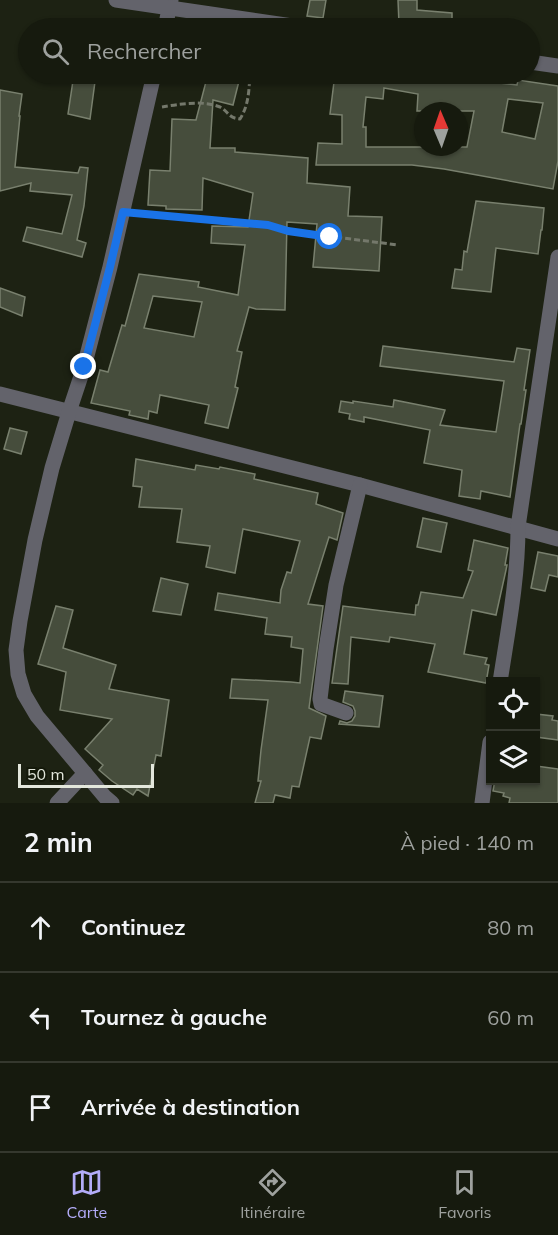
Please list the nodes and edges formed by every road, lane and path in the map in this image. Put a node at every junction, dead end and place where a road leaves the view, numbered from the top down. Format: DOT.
graph roads {
  1 [pos="116,0"];
  2 [pos="170,4"];
  3 [pos="249,18"];
  4 [pos="540,63"];
  5 [pos="558,66"];
  6 [pos="152,84"];
  7 [pos="249,84"];
  8 [pos="146,110"];
  9 [pos="123,212"];
  10 [pos="398,245"];
  11 [pos="558,257"];
  12 [pos="0,394"];
  13 [pos="69,412"];
  14 [pos="360,485"];
  15 [pos="519,527"];
  16 [pos="558,539"];
  17 [pos="501,677"];
  18 [pos="346,713"];
  19 [pos="486,772"];
  20 [pos="85,773"];
  21 [pos="57,803"];
  22 [pos="112,803"];
  23 [pos="482,803"];
  1 -- 2 [label="street"];
  2 -- 3 [label="street"];
  4 -- 5 [label="street"];
  6 -- 8 [label="street"];
  7 -- 8 [label="path"];
  8 -- 9 [label="street"];
  9 -- 10 [label="path"];
  9 -- 13 [label="street"];
  11 -- 15 [label="street"];
  12 -- 13 [label="street"];
  13 -- 14 [label="street"];
  13 -- 20 [label="street"];
  14 -- 15 [label="street"];
  14 -- 18 [label="street"];
  15 -- 16 [label="street"];
  15 -- 17 [label="street"];
  19 -- 23 [label="street"];
  20 -- 21 [label="street"];
  20 -- 22 [label="street"];
}
